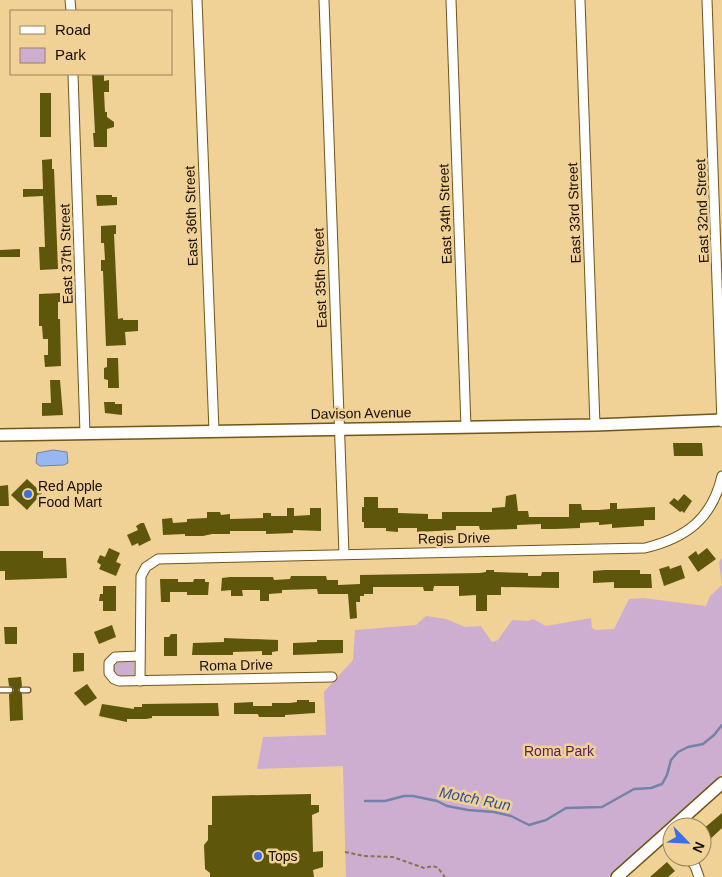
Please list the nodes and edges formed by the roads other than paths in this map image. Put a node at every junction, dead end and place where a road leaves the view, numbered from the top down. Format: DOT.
graph roads {
  1 [pos="197,0"];
  2 [pos="324,0"];
  3 [pos="451,0"];
  4 [pos="580,0"];
  5 [pos="707,0"];
  6 [pos="73,75"];
  7 [pos="722,421"];
  8 [pos="595,425"];
  9 [pos="466,427"];
  10 [pos="339,428"];
  11 [pos="214,431"];
  12 [pos="85,433"];
  13 [pos="0,435"];
  14 [pos="722,476"];
  15 [pos="344,554"];
  16 [pos="140,656"];
  17 [pos="332,677"];
  18 [pos="140,680"];
  19 [pos="0,690"];
  20 [pos="10,690"];
  21 [pos="22,690"];
  22 [pos="28,690"];
  23 [pos="722,783"];
  24 [pos="686,817"];
  25 [pos="662,839"];
  26 [pos="617,877"];
  1 -- 11 [label="street, East 36th Street"];
  2 -- 10 [label="street, East 35th Street"];
  3 -- 9 [label="street, East 34th Street"];
  4 -- 8 [label="street, East 33rd Street"];
  5 -- 7 [label="street, East 32nd Street"];
  6 -- 12 [label="street, East 37th Street"];
  7 -- 8 [label="street, Davison Avenue"];
  8 -- 9 [label="street, Davison Avenue"];
  9 -- 10 [label="street, Davison Avenue"];
  10 -- 11 [label="street, Davison Avenue"];
  10 -- 15 [label="street, East 35th Street"];
  11 -- 12 [label="street, Davison Avenue"];
  12 -- 13 [label="street, Davison Avenue"];
  14 -- 15 [label="street, Regis Drive"];
  15 -- 16 [label="street, Regis Drive"];
  16 -- 18 [label="street"];
  16 -- 18 [label="street"];
  17 -- 18 [label="street, Roma Drive"];
  19 -- 20 [label="lane"];
  21 -- 22 [label="lane"];
  23 -- 24 [label="street"];
  25 -- 26 [label="street"];
}
